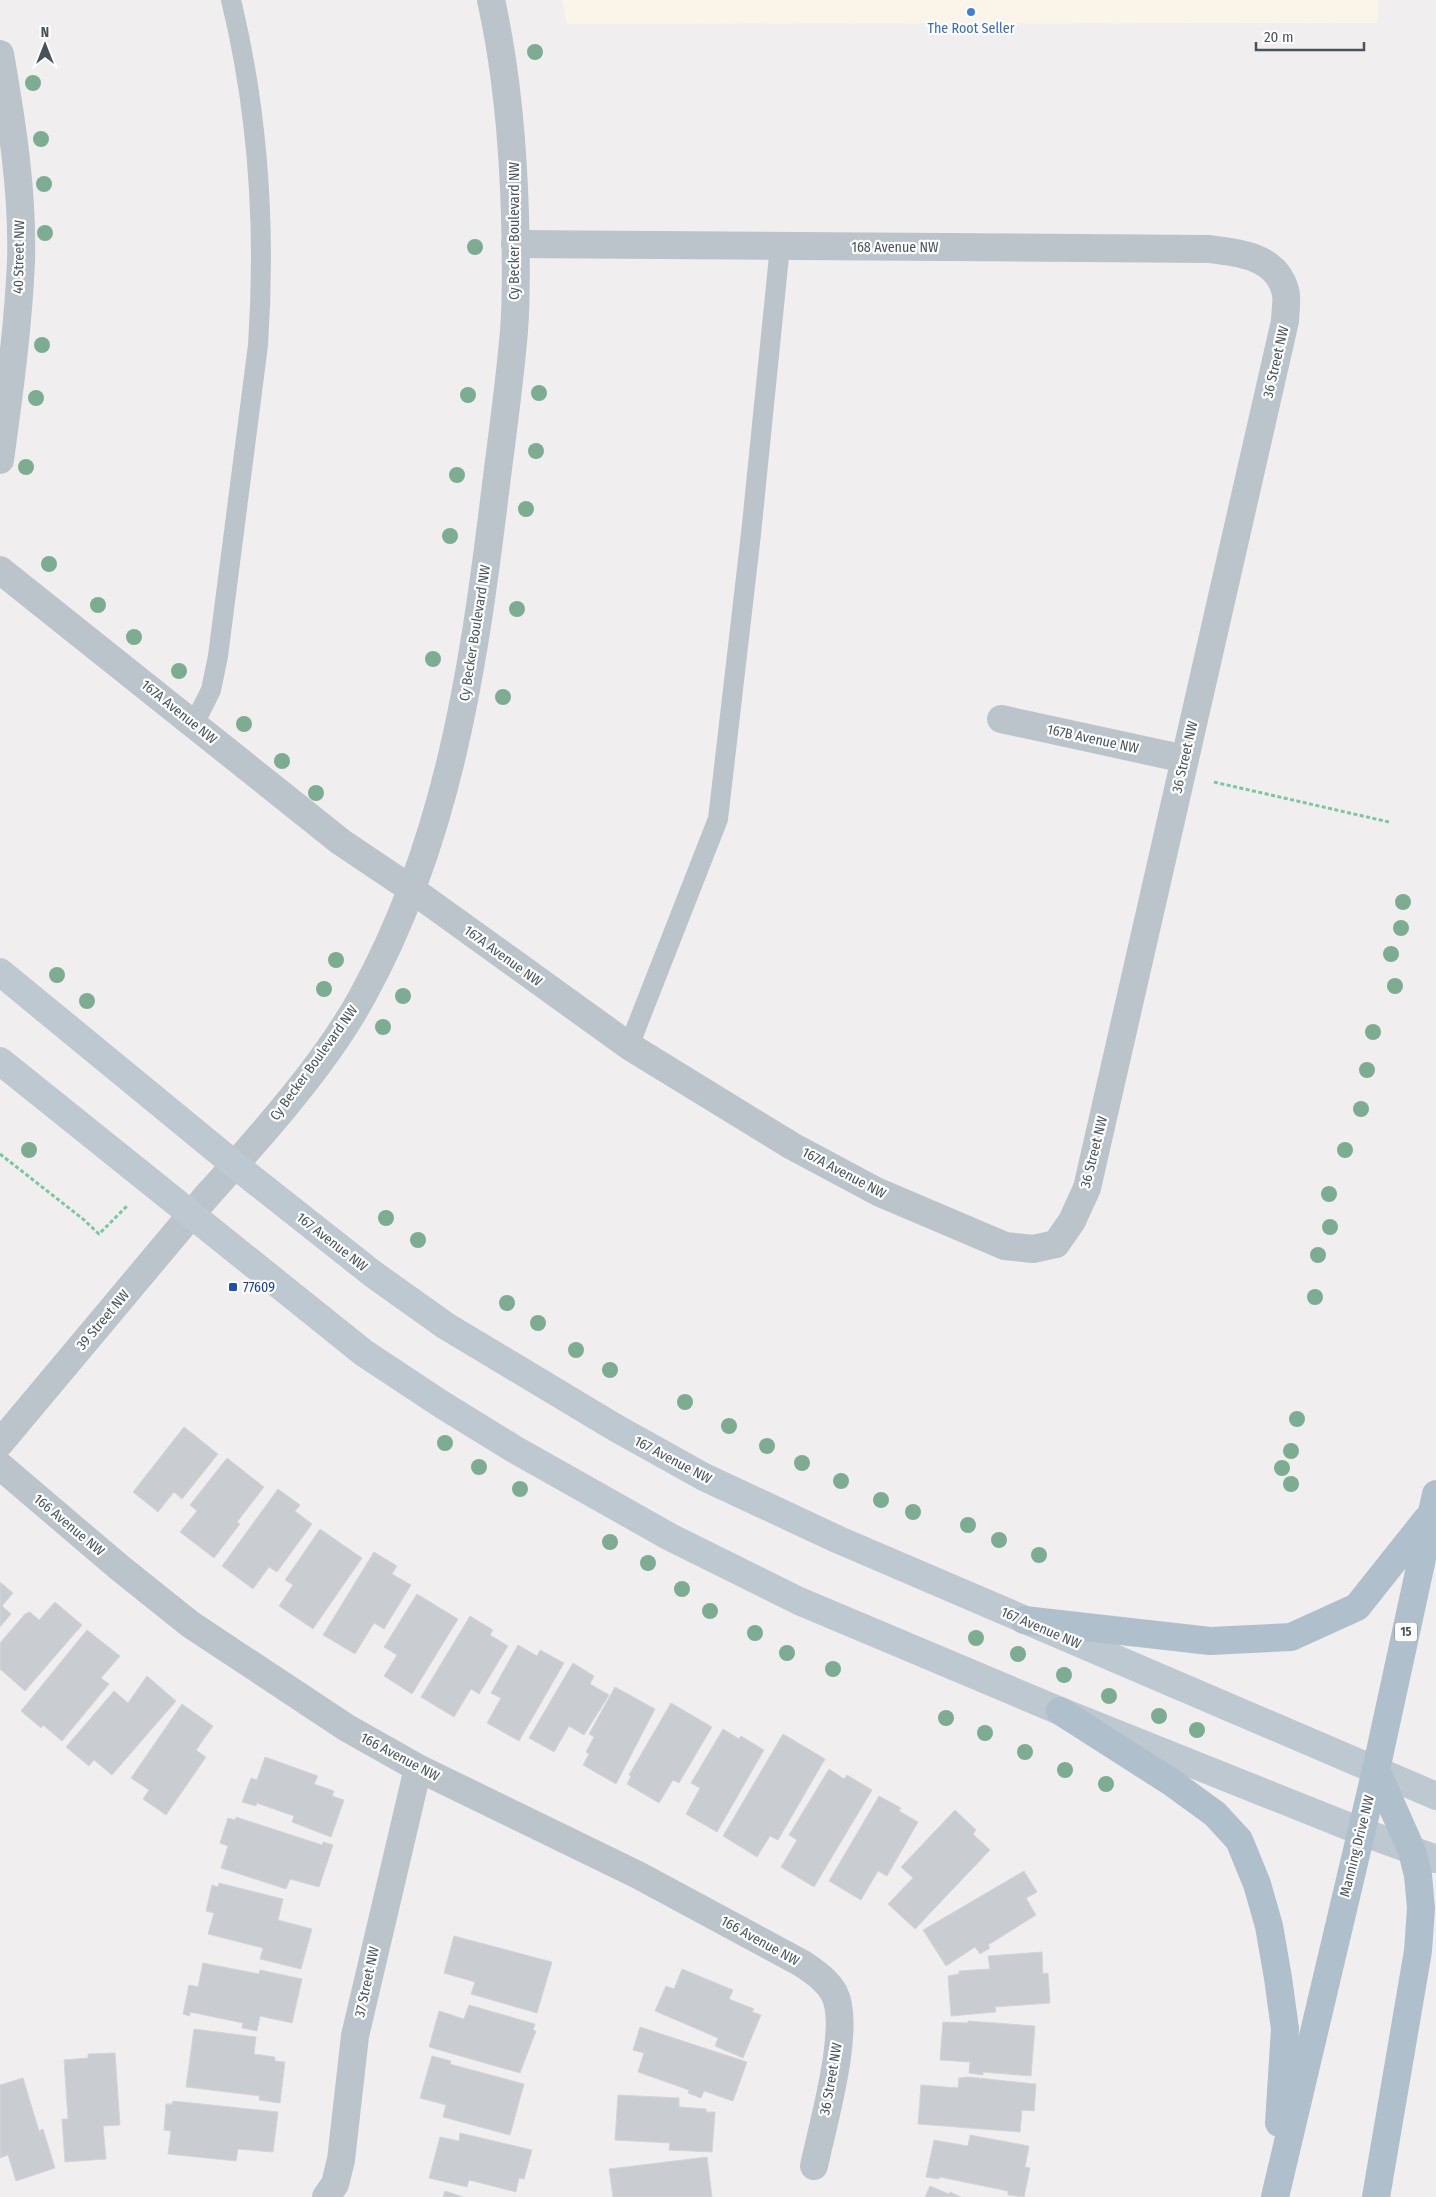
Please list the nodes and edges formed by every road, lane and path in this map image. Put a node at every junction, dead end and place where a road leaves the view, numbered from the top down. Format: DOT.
graph roads {
  1 [pos="231,0"];
  2 [pos="492,0"];
  3 [pos="0,54"];
  4 [pos="515,244"];
  5 [pos="780,246"];
  6 [pos="1272,266"];
  7 [pos="0,460"];
  8 [pos="0,570"];
  9 [pos="1001,719"];
  10 [pos="194,724"];
  11 [pos="1183,767"];
  12 [pos="1389,822"];
  13 [pos="411,890"];
  14 [pos="0,972"];
  15 [pos="629,1046"];
  16 [pos="0,1061"];
  17 [pos="0,1154"];
  18 [pos="235,1166"];
  19 [pos="199,1206"];
  20 [pos="99,1234"];
  21 [pos="1056,1244"];
  22 [pos="0,1443"];
  23 [pos="0,1466"];
  24 [pos="1434,1504"];
  25 [pos="1024,1620"];
  26 [pos="1060,1711"];
  27 [pos="418,1768"];
  28 [pos="1376,1770"];
  29 [pos="1436,1796"];
  30 [pos="1360,1831"];
  31 [pos="1424,1855"];
  32 [pos="834,1992"];
  33 [pos="814,2166"];
  34 [pos="326,2197"];
  35 [pos="1275,2197"];
  36 [pos="1376,2197"];
  1 -- 10 [label="lane"];
  2 -- 4 [label="street, Cy Becker Boulevard NW"];
  3 -- 7 [label="street, 40 Street NW"];
  4 -- 5 [label="street, 168 Avenue NW"];
  4 -- 13 [label="street, Cy Becker Boulevard NW"];
  5 -- 6 [label="street, 168 Avenue NW"];
  5 -- 15 [label="lane"];
  6 -- 11 [label="street, 36 Street NW"];
  8 -- 10 [label="street, 167A Avenue NW"];
  9 -- 11 [label="street, 167B Avenue NW"];
  10 -- 13 [label="street, 167A Avenue NW"];
  11 -- 12 [label="path"];
  11 -- 21 [label="street, 36 Street NW"];
  13 -- 15 [label="street, 167A Avenue NW"];
  13 -- 18 [label="street, Cy Becker Boulevard NW"];
  14 -- 18 [label="main road, 167 Avenue NW"];
  15 -- 21 [label="street, 167A Avenue NW"];
  16 -- 19 [label="main road"];
  17 -- 20 [label="path"];
  18 -- 19 [label="street, Cy Becker Boulevard NW"];
  18 -- 25 [label="main road, 167 Avenue NW"];
  19 -- 22 [label="street, 39 Street NW"];
  19 -- 26 [label="main road"];
  23 -- 27 [label="street, 166 Avenue NW"];
  24 -- 25 [label="main road"];
  24 -- 28 [label="main road, Manning Drive NW / 15"];
  25 -- 28 [label="main road, 167 Avenue NW"];
  26 -- 30 [label="main road"];
  26 -- 35 [label="main road"];
  27 -- 32 [label="street, 166 Avenue NW"];
  27 -- 34 [label="street, 37 Street NW"];
  28 -- 29 [label="main road, 167 Avenue NW"];
  28 -- 30 [label="main road, Manning Drive NW"];
  28 -- 31 [label="main road"];
  30 -- 31 [label="main road"];
  30 -- 35 [label="main road, Manning Drive NW"];
  31 -- 36 [label="main road"];
  32 -- 33 [label="street, 36 Street NW"];
}
